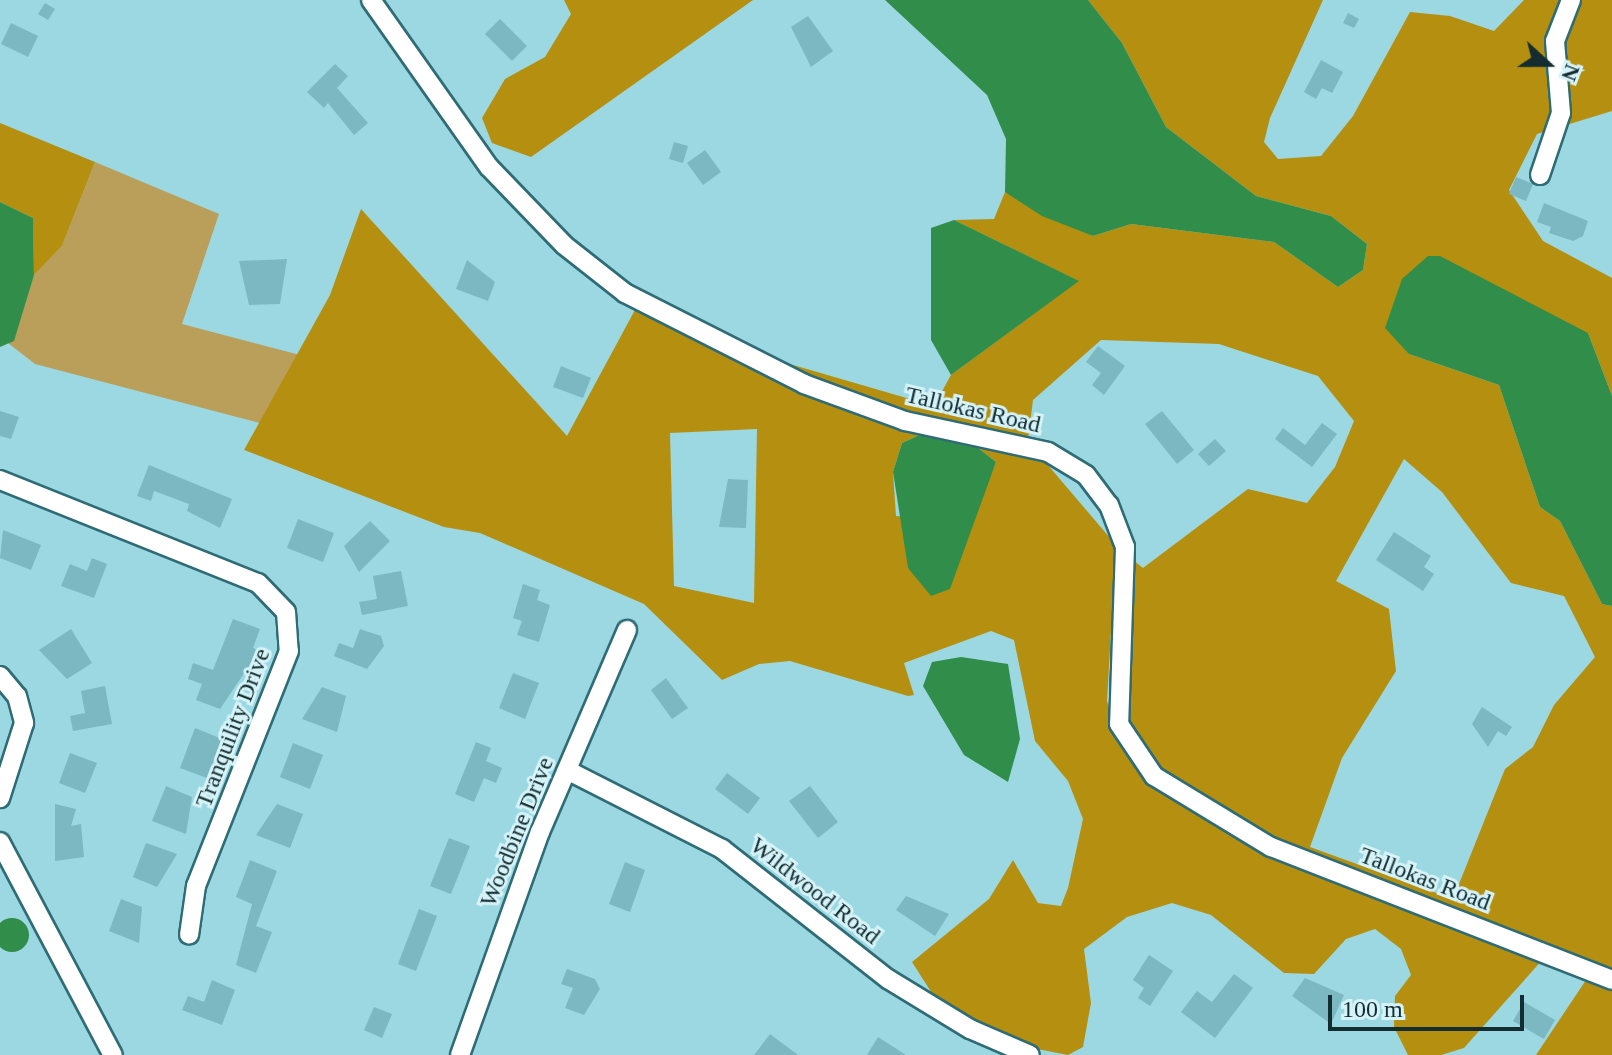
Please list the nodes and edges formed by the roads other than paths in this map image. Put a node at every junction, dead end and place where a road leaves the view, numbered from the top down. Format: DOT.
graph roads {
  1 [pos="371,0"];
  2 [pos="1571,0"];
  3 [pos="1540,175"];
  4 [pos="0,480"];
  5 [pos="627,630"];
  6 [pos="0,676"];
  7 [pos="567,770"];
  8 [pos="0,798"];
  9 [pos="0,842"];
  10 [pos="189,935"];
  11 [pos="1612,980"];
  12 [pos="113,1055"];
  13 [pos="460,1055"];
  14 [pos="1030,1055"];
  1 -- 11 [label="street, Tallokas Road"];
  2 -- 3 [label="street"];
  4 -- 10 [label="street, Tranquility Drive"];
  5 -- 7 [label="street, Woodbine Drive"];
  6 -- 8 [label="street"];
  7 -- 13 [label="street, Woodbine Drive"];
  7 -- 14 [label="street, Wildwood Road"];
  9 -- 12 [label="street"];
}
